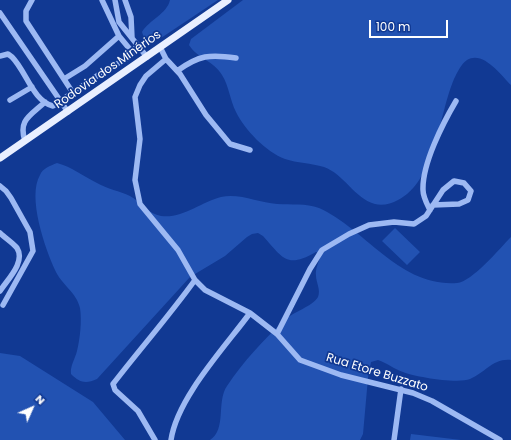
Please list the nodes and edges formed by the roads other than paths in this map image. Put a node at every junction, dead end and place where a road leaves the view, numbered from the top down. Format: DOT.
graph roads {
  1 [pos="32,0"];
  2 [pos="102,0"];
  3 [pos="115,0"];
  4 [pos="125,0"];
  5 [pos="228,0"];
  6 [pos="0,13"];
  7 [pos="119,36"];
  8 [pos="132,38"];
  9 [pos="138,45"];
  10 [pos="160,48"];
  11 [pos="133,53"];
  12 [pos="0,56"];
  13 [pos="147,57"];
  14 [pos="236,58"];
  15 [pos="166,59"];
  16 [pos="177,71"];
  17 [pos="64,79"];
  18 [pos="32,87"];
  19 [pos="73,93"];
  20 [pos="10,100"];
  21 [pos="456,101"];
  22 [pos="45,102"];
  23 [pos="60,102"];
  24 [pos="68,112"];
  25 [pos="25,141"];
  26 [pos="250,150"];
  27 [pos="0,158"];
  28 [pos="0,186"];
  29 [pos="433,205"];
  30 [pos="430,210"];
  31 [pos="0,233"];
  32 [pos="195,280"];
  33 [pos="0,291"];
  34 [pos="3,305"];
  35 [pos="250,313"];
  36 [pos="277,334"];
  37 [pos="401,390"];
  38 [pos="155,440"];
  39 [pos="171,440"];
  40 [pos="394,440"];
  41 [pos="500,440"];
  1 -- 17 [label="street"];
  2 -- 7 [label="street"];
  3 -- 8 [label="street"];
  4 -- 8 [label="street"];
  5 -- 10 [label="main road, Rodovia dos Minérios"];
  6 -- 23 [label="street"];
  7 -- 11 [label="street"];
  7 -- 17 [label="street"];
  8 -- 9 [label="street"];
  9 -- 11 [label="street"];
  9 -- 13 [label="street"];
  10 -- 13 [label="main road, Rodovia dos Minérios"];
  10 -- 15 [label="street"];
  11 -- 19 [label="street"];
  12 -- 18 [label="street"];
  13 -- 24 [label="main road, Rodovia dos Minérios"];
  14 -- 16 [label="street"];
  15 -- 16 [label="street"];
  15 -- 32 [label="street, Rua Etore Buzzato"];
  16 -- 26 [label="street"];
  17 -- 19 [label="street"];
  18 -- 20 [label="street"];
  18 -- 22 [label="street"];
  19 -- 23 [label="street"];
  21 -- 30 [label="street"];
  22 -- 23 [label="street"];
  22 -- 25 [label="street"];
  23 -- 24 [label="street"];
  24 -- 25 [label="main road, Rodovia dos Minérios"];
  25 -- 27 [label="main road, Rodovia dos Minérios"];
  28 -- 34 [label="street"];
  29 -- 29 [label="street"];
  29 -- 30 [label="street"];
  30 -- 36 [label="street"];
  31 -- 33 [label="street"];
  32 -- 35 [label="street, Rua Etore Buzzato"];
  32 -- 38 [label="street"];
  35 -- 36 [label="street, Rua Etore Buzzato"];
  35 -- 39 [label="street"];
  36 -- 37 [label="street, Rua Etore Buzzato"];
  37 -- 40 [label="street"];
  37 -- 41 [label="street, Rua Etore Buzzato"];
}
